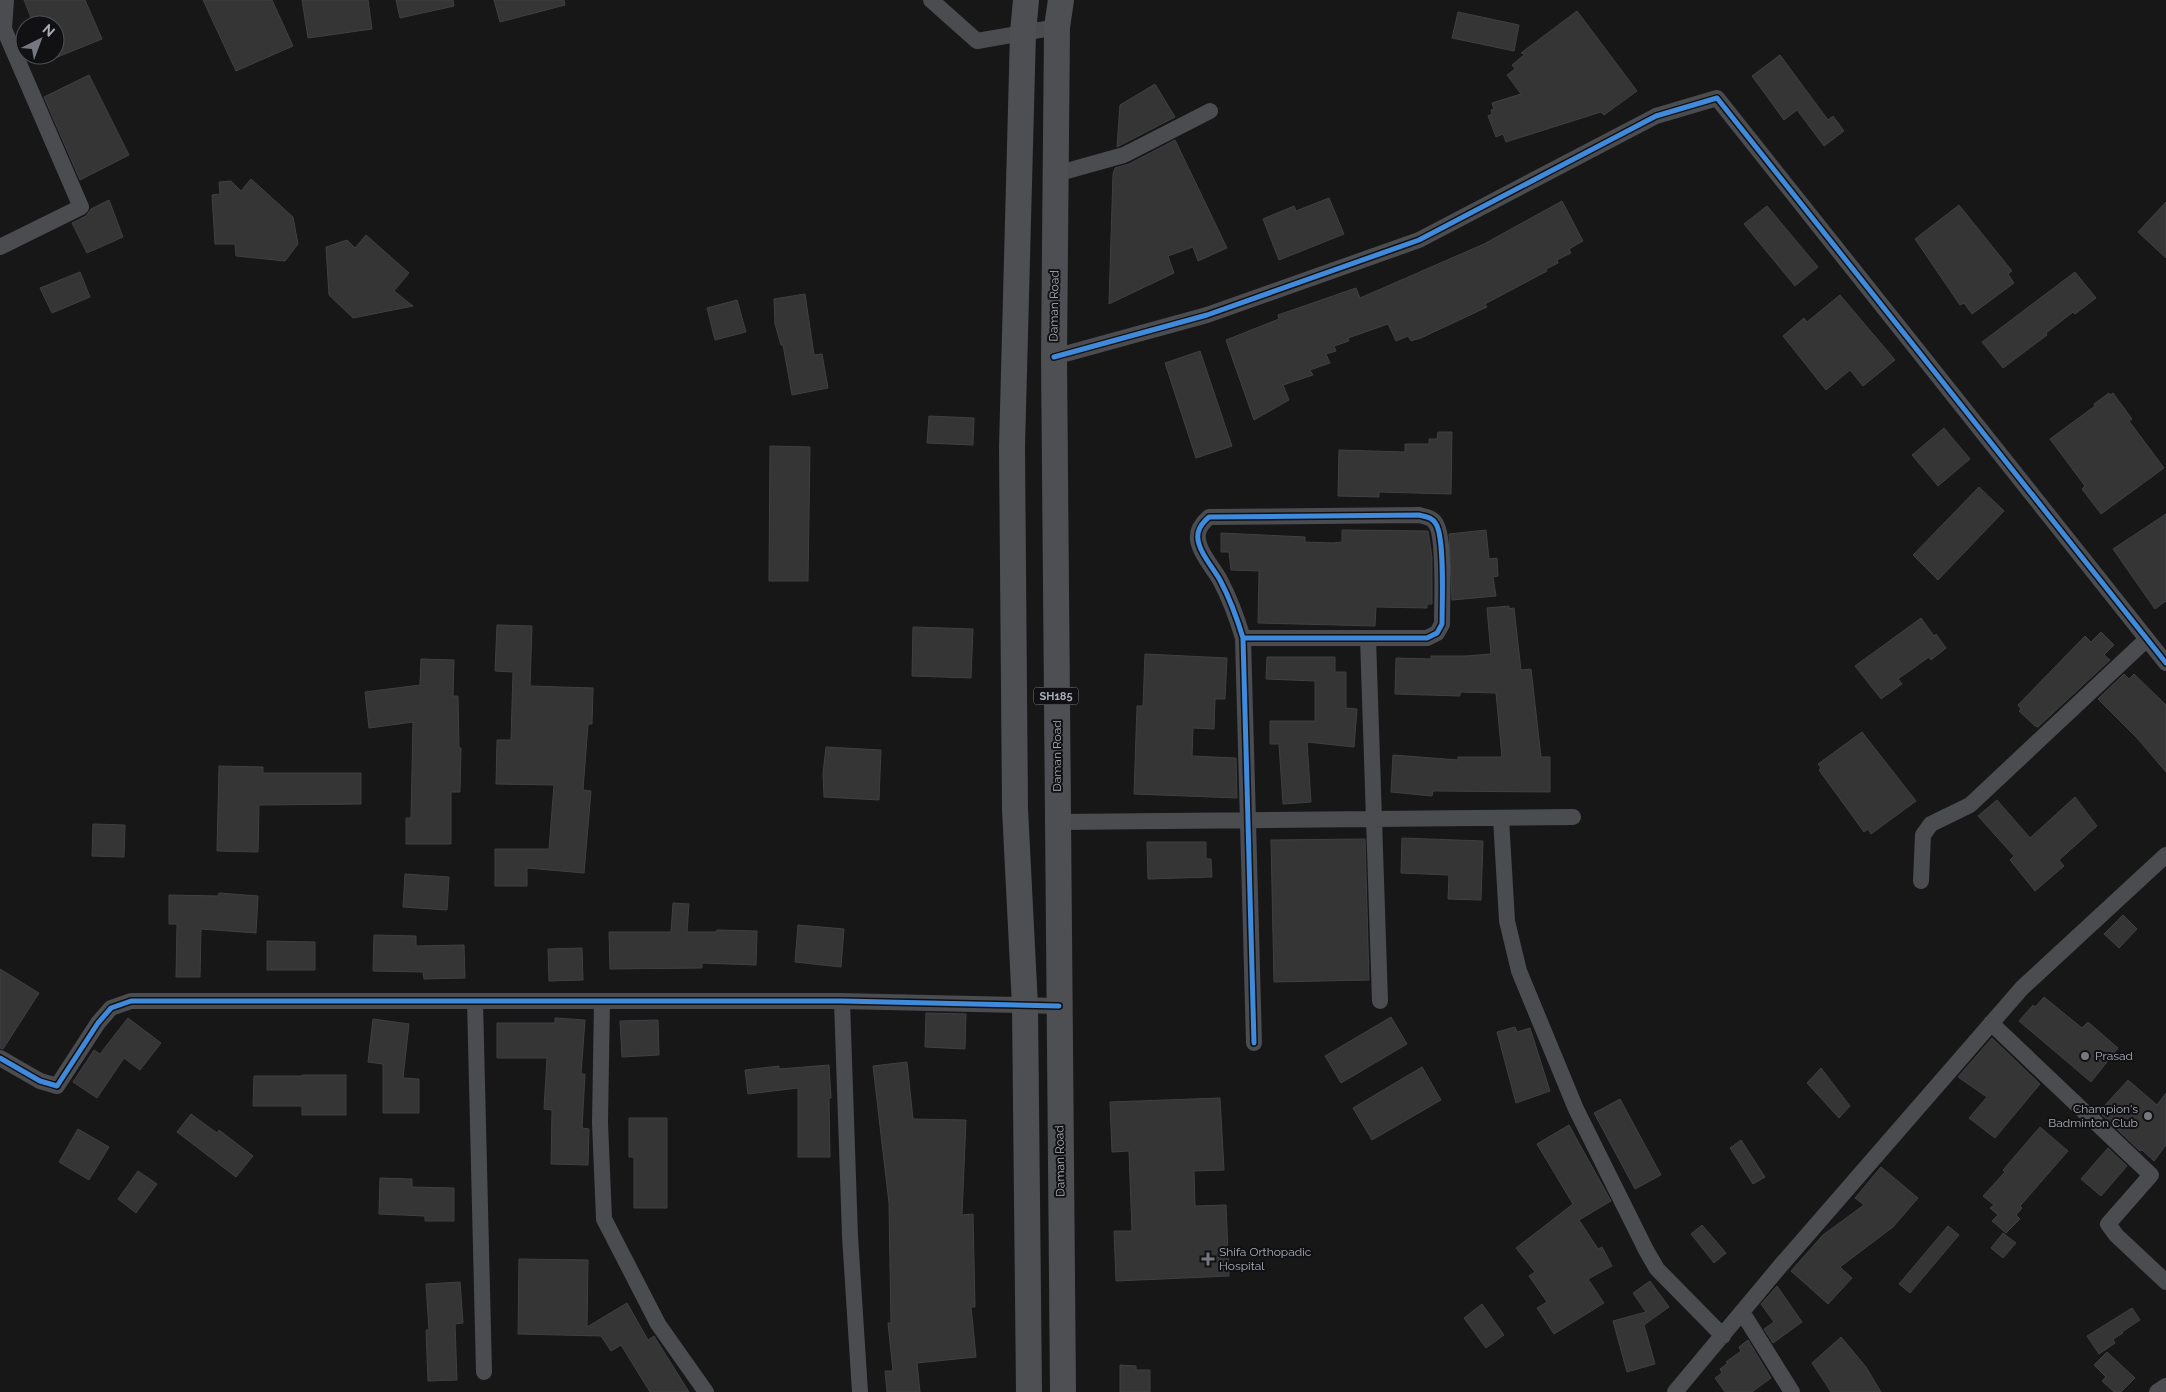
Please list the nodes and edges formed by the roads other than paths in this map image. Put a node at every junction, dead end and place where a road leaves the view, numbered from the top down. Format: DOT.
graph roads {
  1 [pos="6,0"];
  2 [pos="931,0"];
  3 [pos="1026,0"];
  4 [pos="1060,0"];
  5 [pos="1057,27"];
  6 [pos="1023,33"];
  7 [pos="1210,111"];
  8 [pos="1056,174"];
  9 [pos="0,247"];
  10 [pos="1054,358"];
  11 [pos="1243,638"];
  12 [pos="1368,638"];
  13 [pos="2147,639"];
  14 [pos="2166,663"];
  15 [pos="1573,817"];
  16 [pos="1501,818"];
  17 [pos="1374,819"];
  18 [pos="1248,820"];
  19 [pos="1057,822"];
  20 [pos="2166,855"];
  21 [pos="1921,881"];
  22 [pos="1380,1000"];
  23 [pos="475,1001"];
  24 [pos="602,1001"];
  25 [pos="842,1001"];
  26 [pos="1025,1006"];
  27 [pos="1059,1006"];
  28 [pos="1991,1024"];
  29 [pos="1254,1043"];
  30 [pos="0,1058"];
  31 [pos="2166,1282"];
  32 [pos="1742,1312"];
  33 [pos="1723,1336"];
  34 [pos="484,1372"];
  35 [pos="2166,1386"];
  36 [pos="706,1392"];
  37 [pos="860,1392"];
  38 [pos="1029,1392"];
  39 [pos="1063,1392"];
  40 [pos="1675,1392"];
  41 [pos="1792,1392"];
  42 [pos="2157,1392"];
  1 -- 9 [label="street"];
  2 -- 6 [label="street"];
  3 -- 6 [label="main road"];
  4 -- 5 [label="main road, Daman Road / SH185"];
  5 -- 6 [label="street"];
  5 -- 8 [label="main road, Daman Road / SH185"];
  6 -- 26 [label="main road"];
  7 -- 8 [label="street"];
  8 -- 10 [label="main road, Daman Road / SH185"];
  10 -- 13 [label="street"];
  10 -- 19 [label="main road, Daman Road / SH185"];
  11 -- 12 [label="street"];
  11 -- 12 [label="street"];
  11 -- 18 [label="street"];
  12 -- 17 [label="street"];
  13 -- 14 [label="street"];
  13 -- 21 [label="street"];
  15 -- 16 [label="street"];
  16 -- 17 [label="street"];
  16 -- 33 [label="street"];
  17 -- 18 [label="street"];
  17 -- 22 [label="street"];
  18 -- 19 [label="street"];
  18 -- 29 [label="street"];
  19 -- 27 [label="main road, Daman Road / SH185"];
  20 -- 28 [label="street"];
  23 -- 24 [label="street"];
  23 -- 30 [label="street"];
  23 -- 34 [label="street"];
  24 -- 25 [label="street"];
  24 -- 36 [label="street"];
  25 -- 26 [label="street"];
  25 -- 37 [label="street"];
  26 -- 27 [label="street"];
  26 -- 38 [label="main road"];
  27 -- 39 [label="main road, Daman Road / SH185"];
  28 -- 31 [label="street"];
  28 -- 32 [label="street"];
  32 -- 33 [label="street"];
  32 -- 41 [label="street"];
  33 -- 40 [label="street"];
  35 -- 42 [label="street"];
}
